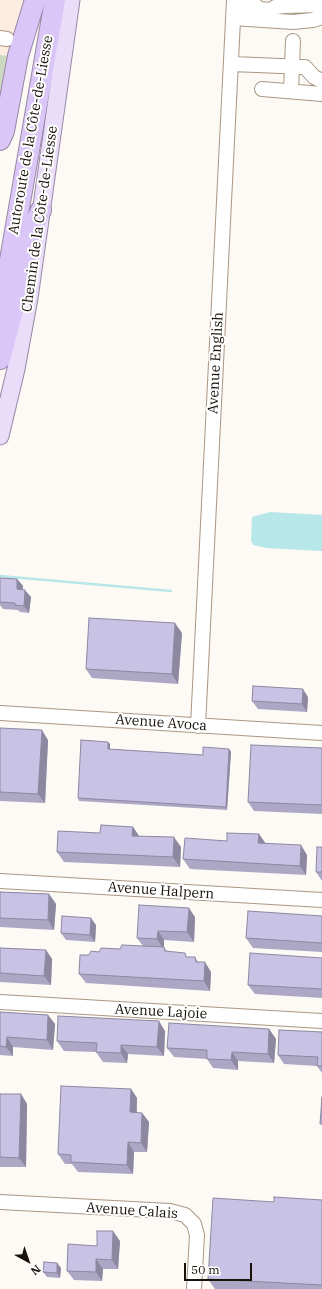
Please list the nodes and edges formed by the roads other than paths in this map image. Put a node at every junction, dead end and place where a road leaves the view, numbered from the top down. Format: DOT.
graph roads {
  1 [pos="35,0"];
  2 [pos="41,0"];
  3 [pos="55,0"];
  4 [pos="71,0"];
  5 [pos="322,5"];
  6 [pos="233,8"];
  7 [pos="319,20"];
  8 [pos="293,41"];
  9 [pos="232,64"];
  10 [pos="293,66"];
  11 [pos="322,81"];
  12 [pos="262,89"];
  13 [pos="291,91"];
  14 [pos="322,94"];
  15 [pos="0,140"];
  16 [pos="41,210"];
  17 [pos="0,240"];
  18 [pos="0,318"];
  19 [pos="0,359"];
  20 [pos="0,436"];
  21 [pos="0,713"];
  22 [pos="198,726"];
  23 [pos="322,733"];
  24 [pos="0,881"];
  25 [pos="322,900"];
  26 [pos="0,1002"];
  27 [pos="322,1021"];
  28 [pos="0,1202"];
  29 [pos="194,1289"];
  1 -- 15 [label="highway"];
  2 -- 17 [label="highway, Autoroute de la Côte-de-Liesse"];
  3 -- 18 [label="highway, Autoroute de la Côte-de-Liesse"];
  4 -- 16 [label="main road, Chemin de la Côte-de-Liesse"];
  5 -- 6 [label="street"];
  6 -- 7 [label="street"];
  6 -- 9 [label="street, Avenue English"];
  8 -- 10 [label="street"];
  9 -- 10 [label="street"];
  9 -- 22 [label="street, Avenue English"];
  10 -- 11 [label="street"];
  10 -- 13 [label="street"];
  12 -- 13 [label="street"];
  13 -- 14 [label="street"];
  16 -- 19 [label="highway"];
  16 -- 20 [label="main road, Chemin de la Côte-de-Liesse"];
  21 -- 22 [label="street, Avenue Avoca"];
  22 -- 23 [label="street, Avenue Avoca"];
  24 -- 25 [label="street, Avenue Halpern"];
  26 -- 27 [label="street, Avenue Lajoie"];
  28 -- 29 [label="street, Avenue Calais"];
}
